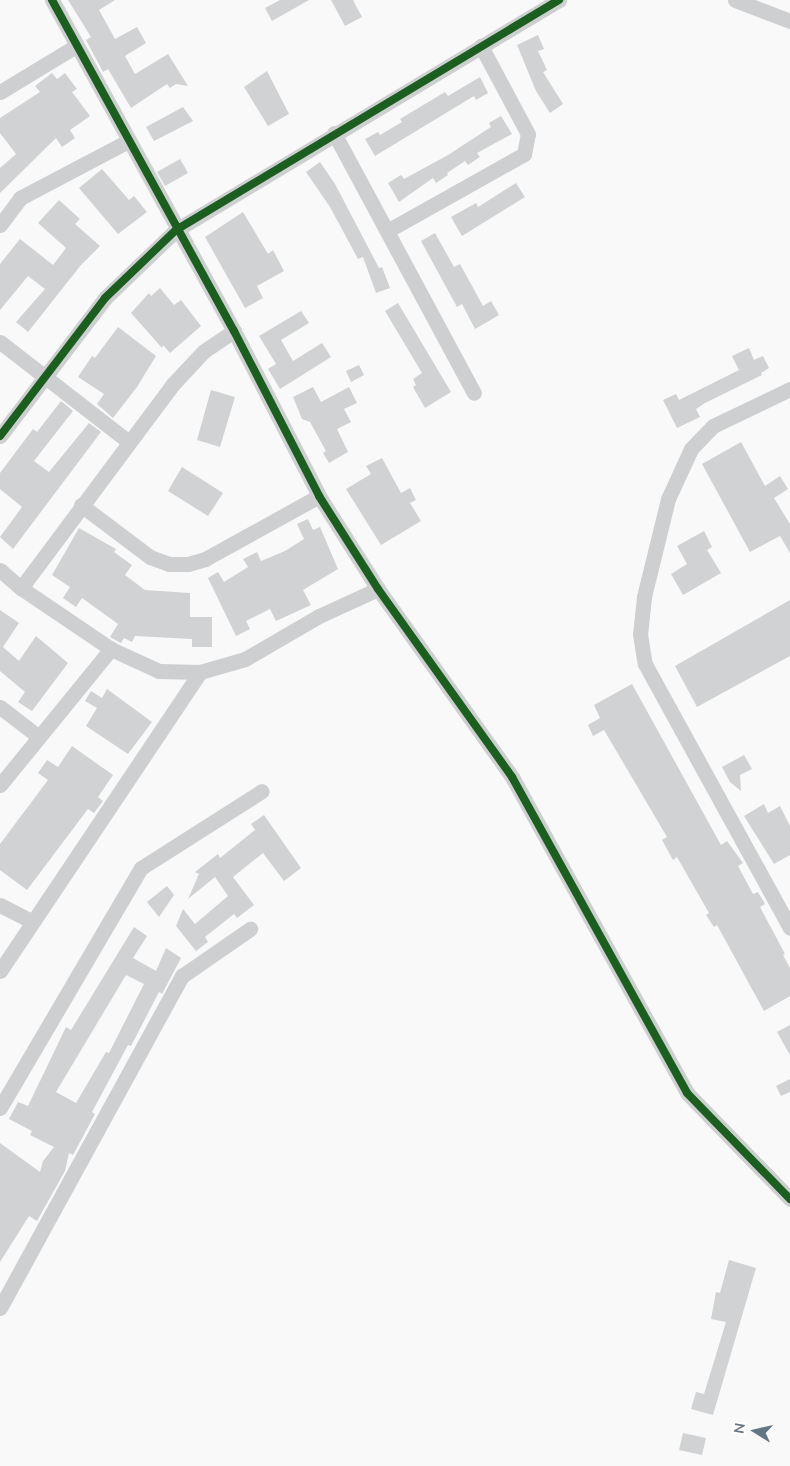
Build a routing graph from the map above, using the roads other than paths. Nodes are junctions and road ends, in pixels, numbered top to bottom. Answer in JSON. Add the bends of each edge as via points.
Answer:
{"nodes":[{"id":1,"x":52,"y":0,"type":"edge"},
{"id":2,"x":559,"y":0,"type":"edge"},
{"id":3,"x":735,"y":0,"type":"edge"},
{"id":4,"x":790,"y":21,"type":"edge"},
{"id":5,"x":76,"y":46,"type":"junction"},
{"id":6,"x":482,"y":46,"type":"junction"},
{"id":7,"x":0,"y":92,"type":"edge"},
{"id":8,"x":334,"y":134,"type":"junction"},
{"id":9,"x":128,"y":141,"type":"junction"},
{"id":10,"x":0,"y":225,"type":"edge"},
{"id":11,"x":176,"y":230,"type":"junction"},
{"id":12,"x":387,"y":232,"type":"junction"},
{"id":13,"x":234,"y":331,"type":"junction"},
{"id":14,"x":0,"y":342,"type":"edge"},
{"id":15,"x":46,"y":376,"type":"junction"},
{"id":16,"x":790,"y":389,"type":"edge"},
{"id":17,"x":474,"y":393,"type":"dead end"},
{"id":18,"x":0,"y":436,"type":"edge"},
{"id":19,"x":129,"y":442,"type":"junction"},
{"id":20,"x":319,"y":496,"type":"junction"},
{"id":21,"x":81,"y":505,"type":"junction"},
{"id":22,"x":0,"y":570,"type":"edge"},
{"id":23,"x":21,"y":588,"type":"junction"},
{"id":24,"x":378,"y":589,"type":"junction"},
{"id":25,"x":111,"y":649,"type":"junction"},
{"id":26,"x":200,"y":672,"type":"junction"},
{"id":27,"x":0,"y":708,"type":"edge"},
{"id":28,"x":40,"y":737,"type":"junction"},
{"id":29,"x":0,"y":785,"type":"edge"},
{"id":30,"x":262,"y":791,"type":"dead end"},
{"id":31,"x":0,"y":905,"type":"edge"},
{"id":32,"x":32,"y":921,"type":"junction"},
{"id":33,"x":790,"y":928,"type":"edge"},
{"id":34,"x":250,"y":929,"type":"dead end"},
{"id":35,"x":0,"y":971,"type":"edge"},
{"id":36,"x":0,"y":1108,"type":"edge"},
{"id":37,"x":790,"y":1199,"type":"edge"},
{"id":38,"x":0,"y":1308,"type":"edge"}],
"edges":[{"from":1,"to":5,"type":"street"},
{"from":2,"to":6,"type":"street"},
{"from":3,"to":4,"type":"street"},
{"from":5,"to":7,"type":"street"},
{"from":5,"to":9,"type":"street"},
{"from":6,"to":8,"type":"street"},
{"from":6,"to":12,"type":"street","via":[[528,134],[524,154]]},
{"from":8,"to":11,"type":"street"},
{"from":8,"to":12,"type":"street"},
{"from":9,"to":10,"type":"street","via":[[20,198]]},
{"from":9,"to":11,"type":"street"},
{"from":11,"to":13,"type":"street"},
{"from":11,"to":15,"type":"street","via":[[105,298]]},
{"from":12,"to":17,"type":"street"},
{"from":13,"to":19,"type":"street","via":[[204,351],[172,384]]},
{"from":13,"to":20,"type":"street"},
{"from":14,"to":15,"type":"street"},
{"from":15,"to":18,"type":"street"},
{"from":15,"to":19,"type":"street"},
{"from":16,"to":33,"type":"street","via":[[713,426],[691,449],[668,499],[644,597],[640,634],[645,664]]},
{"from":19,"to":21,"type":"street"},
{"from":20,"to":21,"type":"street","via":[[205,559],[178,564],[150,556]]},
{"from":20,"to":24,"type":"street"},
{"from":21,"to":23,"type":"street"},
{"from":22,"to":23,"type":"street"},
{"from":23,"to":25,"type":"street"},
{"from":24,"to":26,"type":"street","via":[[319,616],[245,659]]},
{"from":24,"to":37,"type":"street","via":[[512,777],[688,1093]]},
{"from":25,"to":26,"type":"street","via":[[159,671]]},
{"from":25,"to":28,"type":"street"},
{"from":26,"to":32,"type":"street"},
{"from":27,"to":28,"type":"street"},
{"from":28,"to":29,"type":"street"},
{"from":30,"to":36,"type":"street","via":[[140,868]]},
{"from":31,"to":32,"type":"street"},
{"from":32,"to":35,"type":"street"},
{"from":34,"to":38,"type":"street","via":[[182,976]]}]}
